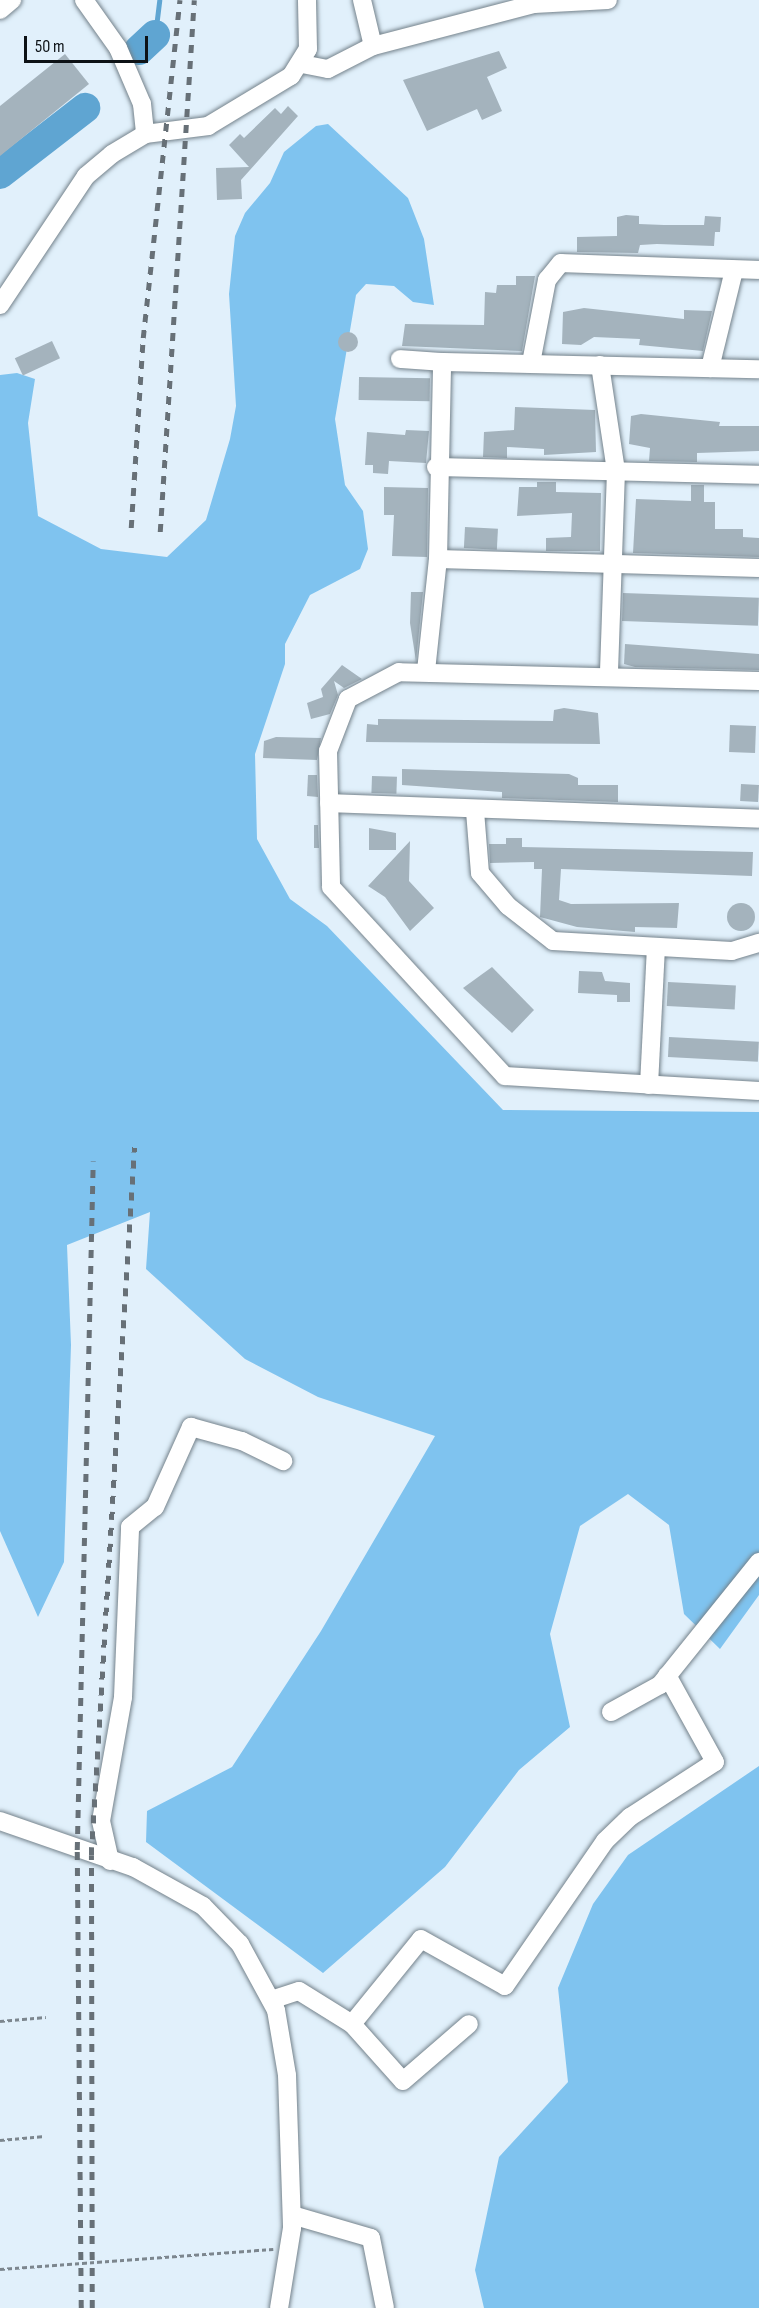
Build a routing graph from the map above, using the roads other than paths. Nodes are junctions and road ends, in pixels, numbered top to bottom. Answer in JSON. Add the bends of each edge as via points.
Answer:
{"nodes":[{"id":1,"x":12,"y":0,"type":"edge"},
{"id":2,"x":84,"y":0,"type":"edge"},
{"id":3,"x":307,"y":0,"type":"edge"},
{"id":4,"x":362,"y":0,"type":"edge"},
{"id":5,"x":608,"y":0,"type":"edge"},
{"id":6,"x":0,"y":10,"type":"edge"},
{"id":7,"x":373,"y":45,"type":"junction"},
{"id":8,"x":302,"y":64,"type":"junction"},
{"id":9,"x":145,"y":135,"type":"junction"},
{"id":10,"x":734,"y":270,"type":"junction"},
{"id":11,"x":759,"y":270,"type":"edge"},
{"id":12,"x":0,"y":305,"type":"edge"},
{"id":13,"x":400,"y":359,"type":"dead end"},
{"id":14,"x":442,"y":362,"type":"junction"},
{"id":15,"x":531,"y":363,"type":"junction"},
{"id":16,"x":600,"y":365,"type":"junction"},
{"id":17,"x":710,"y":368,"type":"junction"},
{"id":18,"x":759,"y":369,"type":"edge"},
{"id":19,"x":436,"y":467,"type":"junction"},
{"id":20,"x":616,"y":471,"type":"junction"},
{"id":21,"x":759,"y":475,"type":"edge"},
{"id":22,"x":438,"y":559,"type":"junction"},
{"id":23,"x":613,"y":563,"type":"junction"},
{"id":24,"x":759,"y":567,"type":"edge"},
{"id":25,"x":426,"y":671,"type":"junction"},
{"id":26,"x":609,"y":676,"type":"junction"},
{"id":27,"x":759,"y":681,"type":"edge"},
{"id":28,"x":329,"y":803,"type":"junction"},
{"id":29,"x":475,"y":811,"type":"junction"},
{"id":30,"x":759,"y":819,"type":"edge"},
{"id":31,"x":759,"y":943,"type":"edge"},
{"id":32,"x":656,"y":947,"type":"junction"},
{"id":33,"x":649,"y":1085,"type":"junction"},
{"id":34,"x":759,"y":1091,"type":"edge"},
{"id":35,"x":283,"y":1461,"type":"dead end"},
{"id":36,"x":759,"y":1562,"type":"edge"},
{"id":37,"x":667,"y":1675,"type":"junction"},
{"id":38,"x":611,"y":1712,"type":"dead end"},
{"id":39,"x":0,"y":1821,"type":"edge"},
{"id":40,"x":110,"y":1861,"type":"junction"},
{"id":41,"x":271,"y":2000,"type":"junction"},
{"id":42,"x":351,"y":2024,"type":"junction"},
{"id":43,"x":469,"y":2024,"type":"dead end"},
{"id":44,"x":292,"y":2215,"type":"junction"},
{"id":45,"x":279,"y":2308,"type":"edge"},
{"id":46,"x":385,"y":2308,"type":"edge"}],
"edges":[{"from":1,"to":6,"type":"street"},
{"from":2,"to":9,"type":"street","via":[[118,48],[142,104]]},
{"from":3,"to":8,"type":"street","via":[[308,49]]},
{"from":4,"to":7,"type":"street"},
{"from":5,"to":7,"type":"street","via":[[534,4]]},
{"from":7,"to":8,"type":"street","via":[[328,69]]},
{"from":8,"to":9,"type":"street","via":[[208,126]]},
{"from":9,"to":12,"type":"street","via":[[86,176]]},
{"from":10,"to":11,"type":"street"},
{"from":10,"to":15,"type":"street","via":[[561,263],[547,280]]},
{"from":10,"to":17,"type":"street"},
{"from":13,"to":14,"type":"street"},
{"from":14,"to":15,"type":"street"},
{"from":14,"to":19,"type":"street"},
{"from":15,"to":16,"type":"street"},
{"from":16,"to":17,"type":"street"},
{"from":16,"to":20,"type":"street"},
{"from":17,"to":18,"type":"street"},
{"from":19,"to":20,"type":"street"},
{"from":19,"to":22,"type":"street"},
{"from":20,"to":21,"type":"street"},
{"from":20,"to":23,"type":"street"},
{"from":22,"to":23,"type":"street"},
{"from":22,"to":25,"type":"street"},
{"from":23,"to":24,"type":"street"},
{"from":23,"to":26,"type":"street"},
{"from":25,"to":26,"type":"street"},
{"from":25,"to":28,"type":"street","via":[[399,672],[348,699],[328,751]]},
{"from":26,"to":27,"type":"street"},
{"from":28,"to":29,"type":"street"},
{"from":28,"to":33,"type":"street","via":[[331,886],[505,1076]]},
{"from":29,"to":30,"type":"street"},
{"from":29,"to":32,"type":"street","via":[[480,873],[537,931],[569,945]]},
{"from":31,"to":32,"type":"street","via":[[740,951]]},
{"from":32,"to":33,"type":"street"},
{"from":33,"to":34,"type":"street"},
{"from":35,"to":40,"type":"street","via":[[242,1441],[191,1427],[155,1507],[130,1527],[123,1696],[101,1821]]},
{"from":36,"to":37,"type":"street"},
{"from":37,"to":38,"type":"street"},
{"from":37,"to":42,"type":"street","via":[[715,1762],[630,1817],[605,1841],[505,1986],[421,1939]]},
{"from":39,"to":40,"type":"street"},
{"from":40,"to":41,"type":"street","via":[[203,1906],[240,1944]]},
{"from":41,"to":42,"type":"street","via":[[298,1991]]},
{"from":41,"to":44,"type":"street","via":[[287,2075]]},
{"from":42,"to":43,"type":"street","via":[[403,2081]]},
{"from":44,"to":45,"type":"street","via":[[291,2249]]},
{"from":44,"to":46,"type":"street","via":[[371,2238]]}]}
